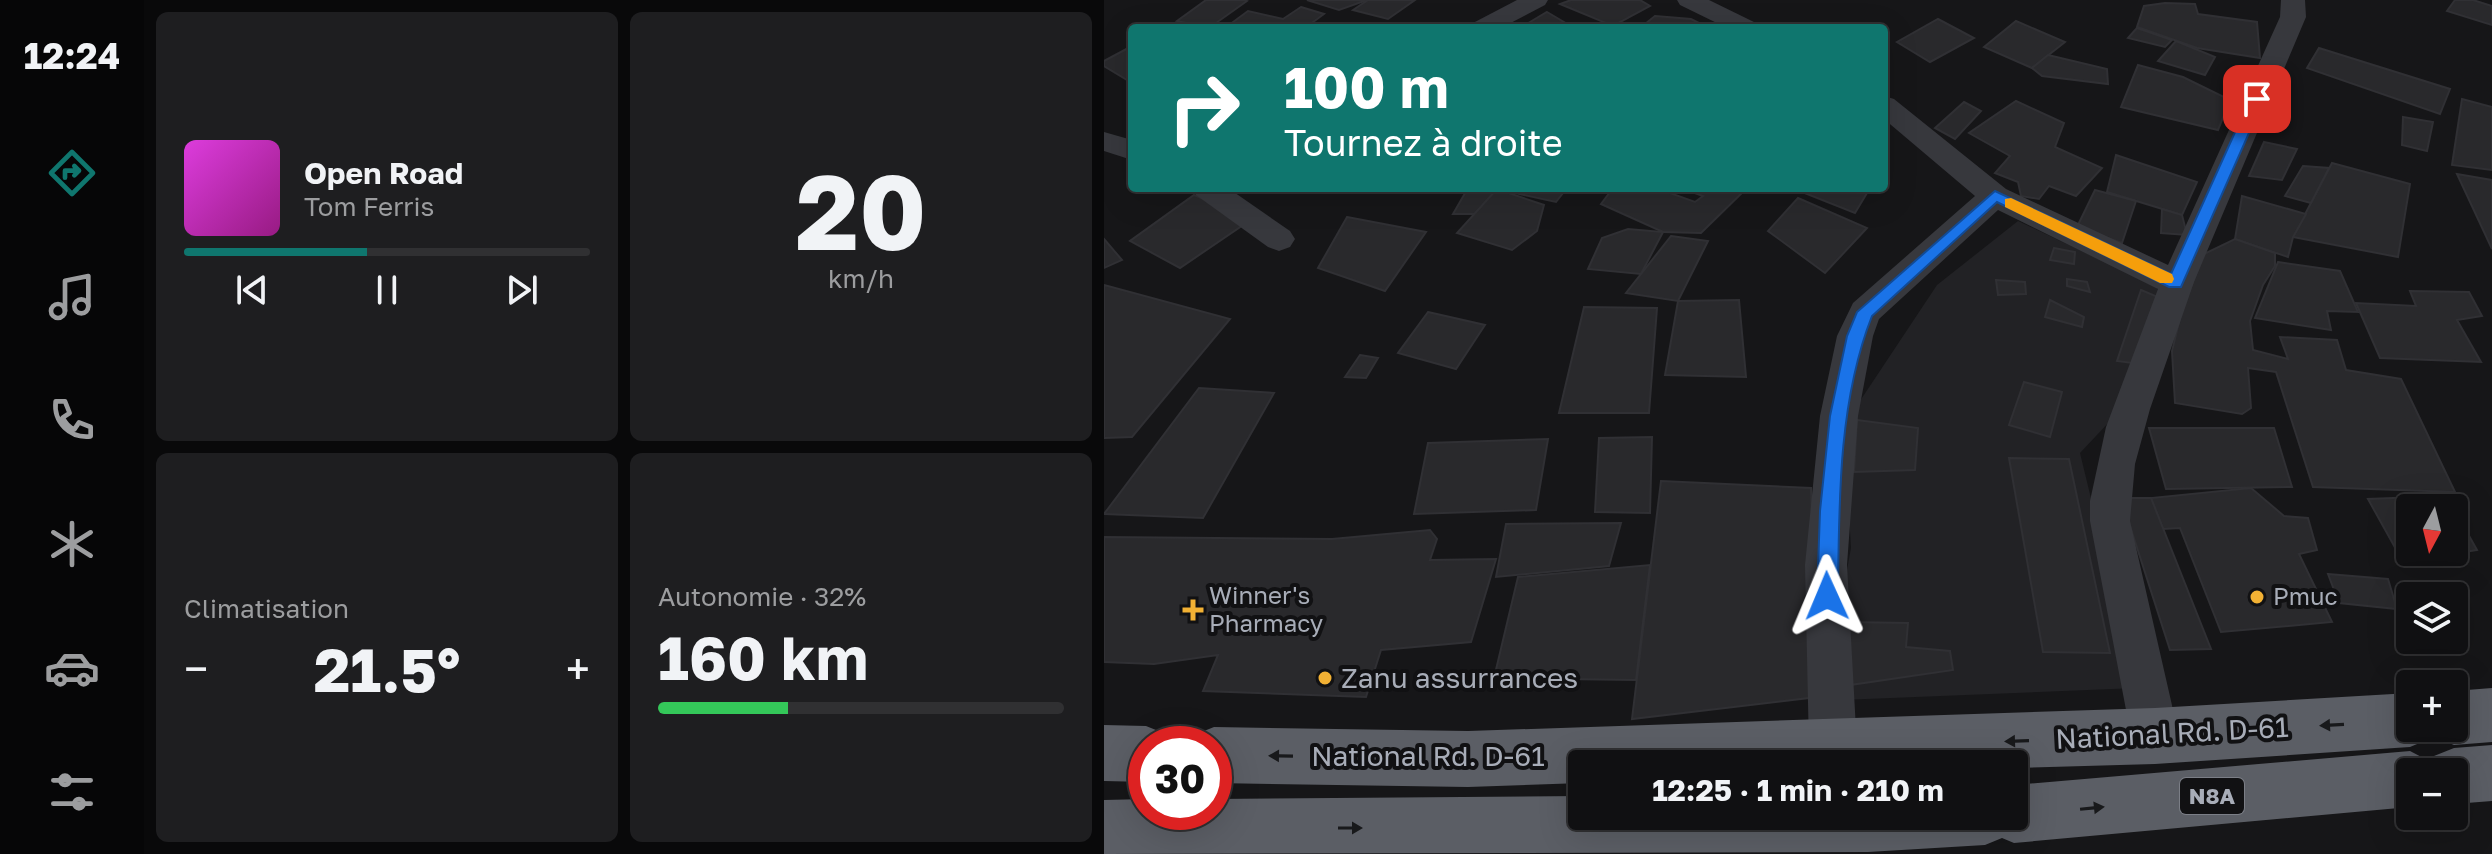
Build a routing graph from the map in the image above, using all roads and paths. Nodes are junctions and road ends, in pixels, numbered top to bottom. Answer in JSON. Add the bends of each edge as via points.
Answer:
{"nodes":[{"id":1,"x":1536,"y":0,"type":"edge"},
{"id":2,"x":1689,"y":0,"type":"edge"},
{"id":3,"x":2294,"y":4,"type":"edge"},
{"id":4,"x":1490,"y":24,"type":"edge"},
{"id":5,"x":1739,"y":24,"type":"edge"},
{"id":6,"x":1888,"y":108,"type":"edge"},
{"id":7,"x":1104,"y":141,"type":"edge"},
{"id":8,"x":1128,"y":149,"type":"edge"},
{"id":9,"x":1213,"y":192,"type":"edge"},
{"id":10,"x":1995,"y":196,"type":"junction"},
{"id":11,"x":1279,"y":239,"type":"dead end"},
{"id":12,"x":2175,"y":283,"type":"junction"},
{"id":13,"x":2492,"y":715,"type":"edge"},
{"id":14,"x":2468,"y":717,"type":"edge"},
{"id":15,"x":2396,"y":721,"type":"edge"},
{"id":16,"x":2155,"y":736,"type":"junction"},
{"id":17,"x":1833,"y":748,"type":"junction"},
{"id":18,"x":1104,"y":753,"type":"edge"},
{"id":19,"x":1128,"y":754,"type":"edge"},
{"id":20,"x":1232,"y":755,"type":"edge"},
{"id":21,"x":2492,"y":773,"type":"edge"},
{"id":22,"x":2468,"y":775,"type":"edge"},
{"id":23,"x":2396,"y":780,"type":"edge"},
{"id":24,"x":2028,"y":813,"type":"edge"},
{"id":25,"x":1104,"y":829,"type":"edge"},
{"id":26,"x":1780,"y":830,"type":"edge"},
{"id":27,"x":1654,"y":840,"type":"edge"}],
"edges":[{"from":1,"to":4,"type":"street"},
{"from":2,"to":5,"type":"street"},
{"from":3,"to":12,"type":"street"},
{"from":6,"to":10,"type":"street"},
{"from":7,"to":8,"type":"street"},
{"from":9,"to":11,"type":"street"},
{"from":10,"to":12,"type":"street"},
{"from":10,"to":17,"type":"street","via":[[1865,312],[1855,336],[1839,416],[1826,565]]},
{"from":12,"to":16,"type":"street","via":[[2116,454],[2109,493],[2110,521]]},
{"from":13,"to":14,"type":"highway"},
{"from":15,"to":16,"type":"highway","name":"National Rd. D-61","one_way":true},
{"from":16,"to":17,"type":"highway","name":"National Rd. D-61","one_way":true},
{"from":17,"to":20,"type":"highway","name":"National Rd. D-61","one_way":true,"via":[[1468,759]]},
{"from":18,"to":19,"type":"highway"},
{"from":21,"to":22,"type":"highway"},
{"from":24,"to":23,"type":"highway","number":"N8A","one_way":true},
{"from":25,"to":27,"type":"highway","one_way":true},
{"from":26,"to":27,"type":"highway"}]}
